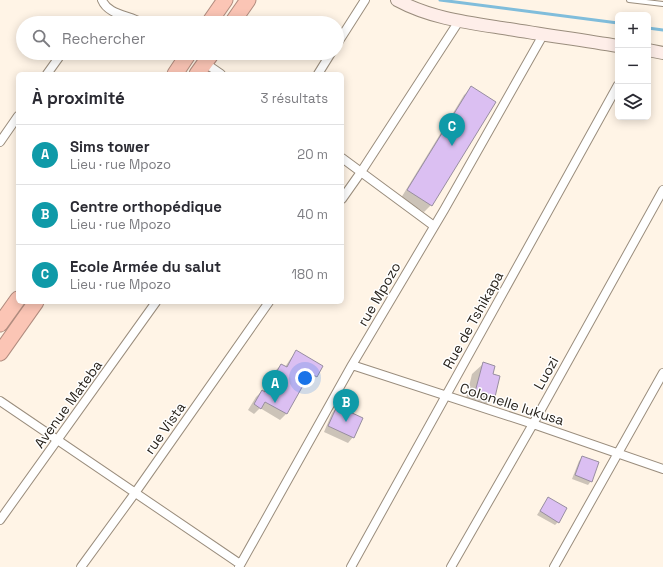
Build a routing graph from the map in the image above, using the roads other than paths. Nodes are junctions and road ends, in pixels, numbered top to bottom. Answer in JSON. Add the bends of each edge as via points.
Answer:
{"nodes":[{"id":1,"x":102,"y":0,"type":"edge"},
{"id":2,"x":225,"y":0,"type":"edge"},
{"id":3,"x":248,"y":0,"type":"edge"},
{"id":4,"x":365,"y":0,"type":"edge"},
{"id":5,"x":397,"y":0,"type":"edge"},
{"id":6,"x":629,"y":0,"type":"edge"},
{"id":7,"x":663,"y":4,"type":"edge"},
{"id":8,"x":121,"y":16,"type":"edge"},
{"id":9,"x":214,"y":16,"type":"edge"},
{"id":10,"x":237,"y":16,"type":"edge"},
{"id":11,"x":459,"y":22,"type":"junction"},
{"id":12,"x":344,"y":33,"type":"edge"},
{"id":13,"x":543,"y":35,"type":"junction"},
{"id":14,"x":615,"y":46,"type":"edge"},
{"id":15,"x":651,"y":51,"type":"edge"},
{"id":16,"x":663,"y":53,"type":"edge"},
{"id":17,"x":57,"y":60,"type":"edge"},
{"id":18,"x":184,"y":60,"type":"edge"},
{"id":19,"x":327,"y":60,"type":"edge"},
{"id":20,"x":204,"y":63,"type":"edge"},
{"id":21,"x":48,"y":72,"type":"edge"},
{"id":22,"x":176,"y":72,"type":"edge"},
{"id":23,"x":218,"y":72,"type":"edge"},
{"id":24,"x":319,"y":72,"type":"edge"},
{"id":25,"x":615,"y":90,"type":"edge"},
{"id":26,"x":16,"y":119,"type":"edge"},
{"id":27,"x":0,"y":142,"type":"edge"},
{"id":28,"x":344,"y":159,"type":"edge"},
{"id":29,"x":361,"y":172,"type":"junction"},
{"id":30,"x":663,"y":190,"type":"edge"},
{"id":31,"x":344,"y":196,"type":"edge"},
{"id":32,"x":434,"y":226,"type":"junction"},
{"id":33,"x":16,"y":302,"type":"edge"},
{"id":34,"x":35,"y":304,"type":"edge"},
{"id":35,"x":155,"y":304,"type":"edge"},
{"id":36,"x":269,"y":304,"type":"edge"},
{"id":37,"x":0,"y":324,"type":"edge"},
{"id":38,"x":0,"y":353,"type":"edge"},
{"id":39,"x":352,"y":366,"type":"junction"},
{"id":40,"x":663,"y":374,"type":"edge"},
{"id":41,"x":445,"y":396,"type":"junction"},
{"id":42,"x":0,"y":401,"type":"edge"},
{"id":43,"x":533,"y":424,"type":"junction"},
{"id":44,"x":58,"y":439,"type":"junction"},
{"id":45,"x":619,"y":454,"type":"junction"},
{"id":46,"x":663,"y":469,"type":"edge"},
{"id":47,"x":135,"y":493,"type":"junction"},
{"id":48,"x":0,"y":520,"type":"edge"},
{"id":49,"x":240,"y":566,"type":"edge"},
{"id":50,"x":81,"y":567,"type":"edge"},
{"id":51,"x":351,"y":567,"type":"edge"},
{"id":52,"x":451,"y":567,"type":"edge"},
{"id":53,"x":554,"y":567,"type":"edge"}],
"edges":[{"from":1,"to":8,"type":"street","via":[[110,11]]},
{"from":2,"to":9,"type":"highway"},
{"from":3,"to":10,"type":"highway"},
{"from":4,"to":12,"type":"street"},
{"from":5,"to":11,"type":"street","via":[[432,15]]},
{"from":6,"to":7,"type":"lane"},
{"from":11,"to":13,"type":"street"},
{"from":11,"to":29,"type":"street"},
{"from":13,"to":14,"type":"street"},
{"from":13,"to":32,"type":"street","name":"rue Mpozo"},
{"from":15,"to":16,"type":"street"},
{"from":17,"to":21,"type":"street"},
{"from":18,"to":22,"type":"highway"},
{"from":19,"to":24,"type":"street"},
{"from":20,"to":23,"type":"street"},
{"from":25,"to":41,"type":"street","name":"Rue de Tshikapa"},
{"from":26,"to":27,"type":"street"},
{"from":28,"to":29,"type":"street"},
{"from":29,"to":31,"type":"street"},
{"from":29,"to":32,"type":"street"},
{"from":30,"to":43,"type":"street","name":"Luozi"},
{"from":32,"to":39,"type":"street","name":"rue Mpozo"},
{"from":33,"to":37,"type":"highway"},
{"from":34,"to":38,"type":"highway"},
{"from":35,"to":44,"type":"street","name":"Avenue Mateba"},
{"from":36,"to":47,"type":"street","name":"rue Vista"},
{"from":39,"to":41,"type":"street","name":"Colonelle lukusa"},
{"from":39,"to":49,"type":"street","name":"rue Mpozo"},
{"from":40,"to":45,"type":"street"},
{"from":41,"to":43,"type":"street","name":"Colonelle lukusa"},
{"from":41,"to":51,"type":"street","name":"Rue de Tshikapa"},
{"from":42,"to":44,"type":"street"},
{"from":43,"to":45,"type":"street","name":"Colonelle lukusa"},
{"from":43,"to":52,"type":"street","name":"Luozi"},
{"from":44,"to":47,"type":"street"},
{"from":44,"to":48,"type":"street","name":"Avenue Mateba"},
{"from":45,"to":46,"type":"street","name":"Colonelle lukusa"},
{"from":45,"to":53,"type":"street"},
{"from":47,"to":49,"type":"street"},
{"from":47,"to":50,"type":"street","name":"rue Vista"}]}
